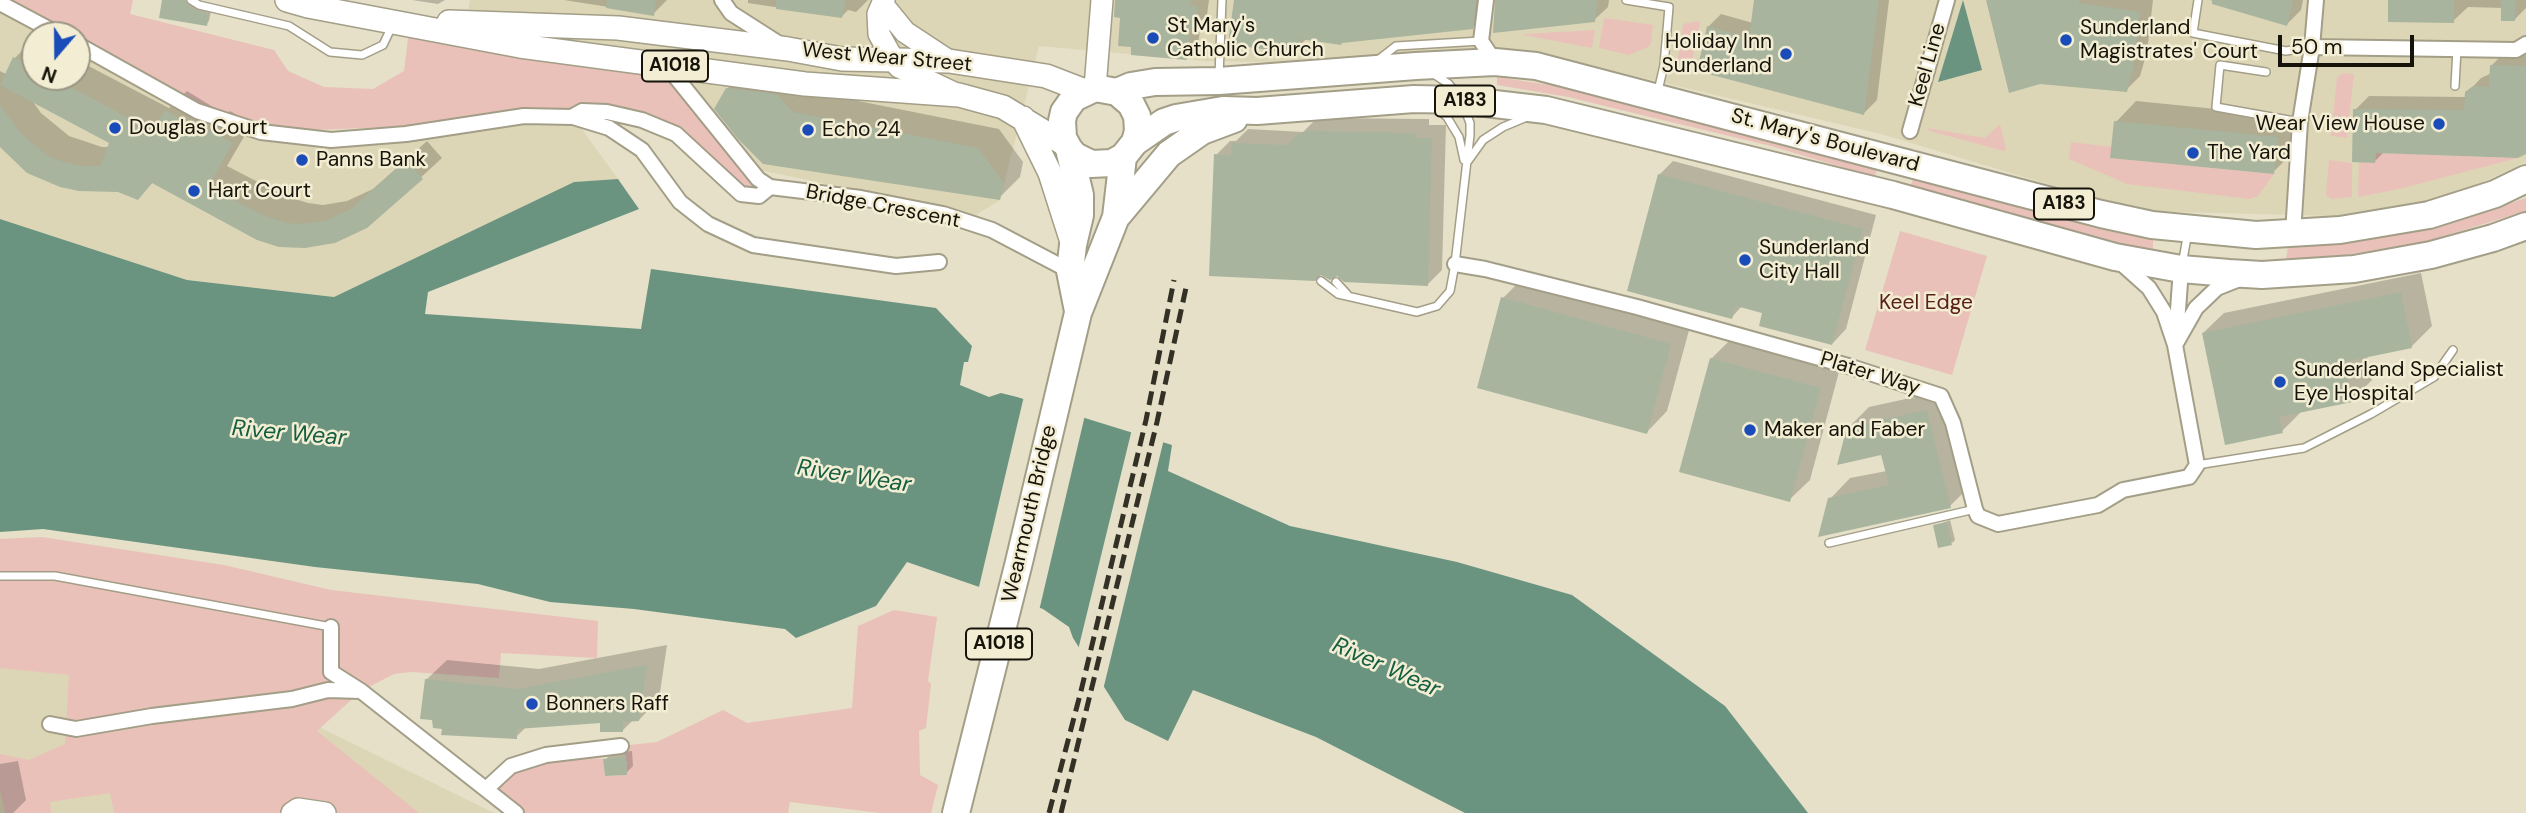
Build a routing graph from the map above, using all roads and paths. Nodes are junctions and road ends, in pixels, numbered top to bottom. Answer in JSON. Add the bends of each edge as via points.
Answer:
{"nodes":[{"id":1,"x":191,"y":0,"type":"edge"},
{"id":2,"x":287,"y":0,"type":"edge"},
{"id":3,"x":722,"y":0,"type":"edge"},
{"id":4,"x":1102,"y":0,"type":"edge"},
{"id":5,"x":1222,"y":0,"type":"edge"},
{"id":6,"x":1486,"y":0,"type":"edge"},
{"id":7,"x":1626,"y":0,"type":"edge"},
{"id":8,"x":1947,"y":0,"type":"edge"},
{"id":9,"x":2198,"y":0,"type":"edge"},
{"id":10,"x":2316,"y":0,"type":"edge"},
{"id":11,"x":884,"y":2,"type":"edge"},
{"id":12,"x":0,"y":3,"type":"edge"},
{"id":13,"x":34,"y":21,"type":"edge"},
{"id":14,"x":393,"y":22,"type":"junction"},
{"id":15,"x":2526,"y":44,"type":"edge"},
{"id":16,"x":2312,"y":47,"type":"junction"},
{"id":17,"x":788,"y":49,"type":"junction"},
{"id":18,"x":2457,"y":49,"type":"junction"},
{"id":19,"x":1488,"y":51,"type":"junction"},
{"id":20,"x":91,"y":52,"type":"edge"},
{"id":21,"x":894,"y":61,"type":"junction"},
{"id":22,"x":949,"y":61,"type":"junction"},
{"id":23,"x":666,"y":65,"type":"junction"},
{"id":24,"x":1416,"y":66,"type":"junction"},
{"id":25,"x":1367,"y":69,"type":"junction"},
{"id":26,"x":2266,"y":72,"type":"dead end"},
{"id":27,"x":1219,"y":80,"type":"junction"},
{"id":28,"x":2455,"y":86,"type":"dead end"},
{"id":29,"x":1099,"y":91,"type":"junction"},
{"id":30,"x":959,"y":95,"type":"junction"},
{"id":31,"x":1657,"y":96,"type":"junction"},
{"id":32,"x":1419,"y":99,"type":"junction"},
{"id":33,"x":1460,"y":100,"type":"junction"},
{"id":34,"x":1546,"y":110,"type":"junction"},
{"id":35,"x":1257,"y":111,"type":"junction"},
{"id":36,"x":573,"y":117,"type":"junction"},
{"id":37,"x":1023,"y":117,"type":"junction"},
{"id":38,"x":2300,"y":122,"type":"junction"},
{"id":39,"x":1910,"y":131,"type":"dead end"},
{"id":40,"x":1067,"y":147,"type":"junction"},
{"id":41,"x":1129,"y":150,"type":"junction"},
{"id":42,"x":1465,"y":164,"type":"junction"},
{"id":43,"x":2526,"y":179,"type":"edge"},
{"id":44,"x":770,"y":187,"type":"junction"},
{"id":45,"x":1116,"y":217,"type":"junction"},
{"id":46,"x":2526,"y":226,"type":"edge"},
{"id":47,"x":2188,"y":229,"type":"junction"},
{"id":48,"x":2293,"y":234,"type":"junction"},
{"id":49,"x":2115,"y":257,"type":"junction"},
{"id":50,"x":1072,"y":258,"type":"junction"},
{"id":51,"x":939,"y":262,"type":"dead end"},
{"id":52,"x":1455,"y":264,"type":"junction"},
{"id":53,"x":2181,"y":269,"type":"junction"},
{"id":54,"x":2262,"y":275,"type":"junction"},
{"id":55,"x":1321,"y":281,"type":"dead end"},
{"id":56,"x":1336,"y":282,"type":"dead end"},
{"id":57,"x":1364,"y":301,"type":"junction"},
{"id":58,"x":1075,"y":325,"type":"junction"},
{"id":59,"x":2175,"y":345,"type":"junction"},
{"id":60,"x":2454,"y":349,"type":"dead end"},
{"id":61,"x":2197,"y":465,"type":"junction"},
{"id":62,"x":1975,"y":509,"type":"junction"},
{"id":63,"x":1829,"y":543,"type":"dead end"},
{"id":64,"x":0,"y":576,"type":"edge"},
{"id":65,"x":331,"y":627,"type":"joint"},
{"id":66,"x":361,"y":691,"type":"junction"},
{"id":67,"x":50,"y":724,"type":"dead end"},
{"id":68,"x":621,"y":746,"type":"dead end"},
{"id":69,"x":486,"y":789,"type":"junction"},
{"id":70,"x":292,"y":813,"type":"edge"},
{"id":71,"x":325,"y":813,"type":"edge"},
{"id":72,"x":516,"y":813,"type":"edge"},
{"id":73,"x":956,"y":813,"type":"edge"}],
"edges":[{"from":1,"to":14,"type":"lane","via":[[289,26],[330,52],[362,55],[383,45]]},
{"from":2,"to":14,"type":"main road","name":"West Wear Street","number":"A1018"},
{"from":3,"to":17,"type":"street","via":[[731,13]]},
{"from":4,"to":29,"type":"street"},
{"from":5,"to":27,"type":"lane"},
{"from":6,"to":19,"type":"street"},
{"from":7,"to":31,"type":"lane","via":[[1669,7]]},
{"from":8,"to":39,"type":"street","name":"Keel Line"},
{"from":9,"to":16,"type":"lane","via":[[2193,33],[2286,51]]},
{"from":10,"to":16,"type":"street"},
{"from":11,"to":21,"type":"street","via":[[878,14],[879,34]]},
{"from":11,"to":22,"type":"street","via":[[905,32]]},
{"from":12,"to":13,"type":"street"},
{"from":14,"to":17,"type":"main road","name":"West Wear Street","number":"A1018","via":[[618,28]]},
{"from":14,"to":23,"type":"main road","name":"West Wear Street","number":"A1018","via":[[520,46]]},
{"from":15,"to":18,"type":"street","via":[[2516,50]]},
{"from":16,"to":18,"type":"street"},
{"from":16,"to":38,"type":"street"},
{"from":17,"to":21,"type":"main road","name":"West Wear Street","number":"A1018","via":[[842,59]]},
{"from":18,"to":28,"type":"lane"},
{"from":19,"to":24,"type":"highway","name":"St. Mary's Boulevard","number":"A183"},
{"from":19,"to":25,"type":"lane","via":[[1396,46]]},
{"from":19,"to":31,"type":"highway","name":"St. Mary's Boulevard","number":"A183"},
{"from":20,"to":36,"type":"street","via":[[197,111],[261,132],[331,140],[524,116]]},
{"from":21,"to":22,"type":"main road","name":"West Wear Street","number":"A1018"},
{"from":21,"to":30,"type":"street"},
{"from":22,"to":29,"type":"main road","name":"West Wear Street","number":"A1018","via":[[1046,76]]},
{"from":23,"to":30,"type":"main road","name":"West Wear Street","number":"A1018","via":[[805,84]]},
{"from":23,"to":44,"type":"street","via":[[758,179]]},
{"from":24,"to":25,"type":"highway","name":"St. Mary's Boulevard","number":"A183"},
{"from":24,"to":33,"type":"lane","via":[[1449,84]]},
{"from":25,"to":27,"type":"highway","name":"St. Mary's Boulevard","number":"A183"},
{"from":26,"to":38,"type":"lane","via":[[2220,65],[2216,107]]},
{"from":27,"to":29,"type":"highway","name":"St. Mary's Boulevard","number":"A183","via":[[1156,82]]},
{"from":29,"to":40,"type":"highway","number":"A1018","via":[[1074,98],[1064,112],[1062,132]]},
{"from":29,"to":41,"type":"highway","number":"A1018","via":[[1124,97],[1135,111],[1138,131]]},
{"from":30,"to":37,"type":"main road","name":"West Wear Street","number":"A1018"},
{"from":31,"to":47,"type":"highway","name":"St. Mary's Boulevard","number":"A183","via":[[2101,214]]},
{"from":32,"to":33,"type":"highway","name":"St. Mary's Boulevard","number":"A183"},
{"from":32,"to":35,"type":"highway","name":"St. Mary's Boulevard","number":"A183"},
{"from":32,"to":42,"type":"lane","via":[[1447,117],[1459,137]]},
{"from":33,"to":34,"type":"highway","name":"St. Mary's Boulevard","number":"A183"},
{"from":33,"to":42,"type":"lane","via":[[1470,122]]},
{"from":34,"to":42,"type":"lane","via":[[1492,134]]},
{"from":34,"to":49,"type":"highway","name":"St. Mary's Boulevard","number":"A183","via":[[1893,195]]},
{"from":35,"to":41,"type":"highway","name":"St. Mary's Boulevard","number":"A183","via":[[1187,114],[1164,122]]},
{"from":35,"to":45,"type":"highway","number":"A1018","via":[[1202,131],[1178,147]]},
{"from":36,"to":44,"type":"street","name":"Bridge Crescent","via":[[582,111],[607,112],[642,120],[676,134],[741,194],[759,196]]},
{"from":36,"to":51,"type":"street","via":[[609,128],[642,150],[680,202],[708,223],[753,245],[896,266]]},
{"from":37,"to":40,"type":"main road","name":"West Wear Street","number":"A1018"},
{"from":37,"to":50,"type":"main road","via":[[1050,173]]},
{"from":38,"to":48,"type":"street"},
{"from":40,"to":41,"type":"highway","number":"A1018","via":[[1091,164],[1112,163]]},
{"from":40,"to":50,"type":"highway","number":"A1018","via":[[1080,195]]},
{"from":41,"to":45,"type":"highway","number":"A1018"},
{"from":42,"to":52,"type":"lane"},
{"from":43,"to":48,"type":"highway","name":"St. Mary's Boulevard","number":"A183","via":[[2429,215]]},
{"from":44,"to":50,"type":"street","name":"Bridge Crescent","via":[[943,214]]},
{"from":45,"to":58,"type":"highway","number":"A1018"},
{"from":46,"to":54,"type":"highway","name":"St. Mary's Boulevard","number":"A183","via":[[2384,264]]},
{"from":47,"to":48,"type":"highway","name":"St. Mary's Boulevard","number":"A183"},
{"from":47,"to":53,"type":"lane"},
{"from":49,"to":53,"type":"highway","name":"St. Mary's Boulevard","number":"A183"},
{"from":49,"to":59,"type":"street","via":[[2149,288],[2164,312]]},
{"from":50,"to":58,"type":"highway","number":"A1018"},
{"from":52,"to":57,"type":"lane","via":[[1450,291],[1437,306],[1417,312]]},
{"from":52,"to":62,"type":"street","name":"Plater Way","via":[[1637,307],[1941,396],[1953,423]]},
{"from":53,"to":54,"type":"highway","name":"St. Mary's Boulevard","number":"A183"},
{"from":53,"to":59,"type":"street"},
{"from":54,"to":59,"type":"street","via":[[2217,288],[2196,308]]},
{"from":55,"to":57,"type":"lane","via":[[1338,294]]},
{"from":56,"to":57,"type":"lane","via":[[1347,295]]},
{"from":58,"to":73,"type":"highway","name":"Wearmouth Bridge","number":"A1018"},
{"from":59,"to":61,"type":"street"},
{"from":60,"to":61,"type":"lane","via":[[2434,377],[2304,448]]},
{"from":61,"to":62,"type":"street","via":[[2189,477],[2123,490],[2098,505],[1998,524],[1978,516]]},
{"from":62,"to":63,"type":"lane"},
{"from":64,"to":65,"type":"lane","via":[[55,576]]},
{"from":65,"to":66,"type":"street","via":[[331,671]]},
{"from":66,"to":67,"type":"street","via":[[328,690],[76,729]]},
{"from":66,"to":69,"type":"street"},
{"from":68,"to":69,"type":"street","via":[[546,755],[511,765]]},
{"from":69,"to":72,"type":"street"},
{"from":70,"to":71,"type":"street","via":[[298,809]]}]}
